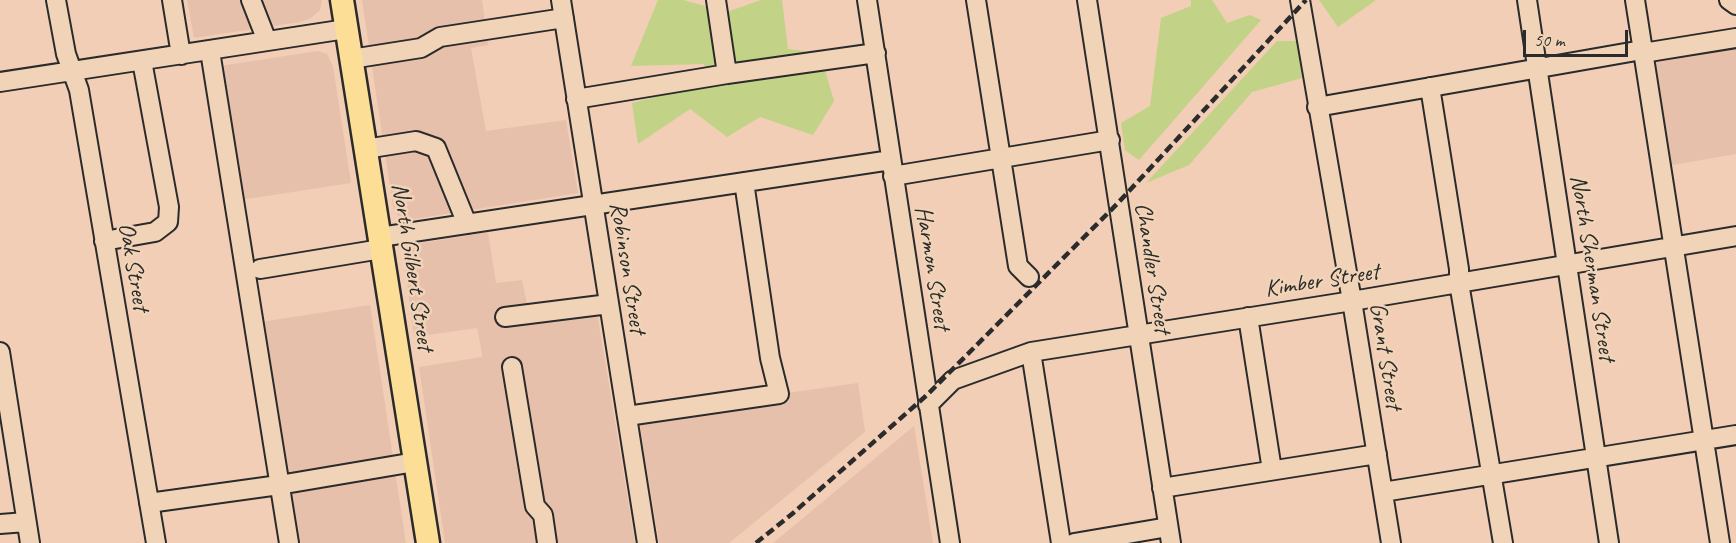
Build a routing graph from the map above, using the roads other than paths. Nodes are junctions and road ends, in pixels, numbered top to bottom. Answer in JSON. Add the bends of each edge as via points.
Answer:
{"nodes":[{"id":1,"x":56,"y":0,"type":"edge"},
{"id":2,"x":172,"y":0,"type":"edge"},
{"id":3,"x":251,"y":0,"type":"edge"},
{"id":4,"x":342,"y":0,"type":"edge"},
{"id":5,"x":561,"y":0,"type":"edge"},
{"id":6,"x":716,"y":0,"type":"edge"},
{"id":7,"x":867,"y":0,"type":"edge"},
{"id":8,"x":976,"y":0,"type":"edge"},
{"id":9,"x":1087,"y":0,"type":"edge"},
{"id":10,"x":1300,"y":0,"type":"edge"},
{"id":11,"x":1527,"y":0,"type":"edge"},
{"id":12,"x":1635,"y":0,"type":"edge"},
{"id":13,"x":1729,"y":0,"type":"edge"},
{"id":14,"x":1736,"y":5,"type":"edge"},
{"id":15,"x":564,"y":18,"type":"junction"},
{"id":16,"x":346,"y":28,"type":"junction"},
{"id":17,"x":1736,"y":38,"type":"edge"},
{"id":18,"x":267,"y":41,"type":"junction"},
{"id":19,"x":210,"y":51,"type":"junction"},
{"id":20,"x":1643,"y":52,"type":"junction"},
{"id":21,"x":876,"y":53,"type":"junction"},
{"id":22,"x":182,"y":55,"type":"junction"},
{"id":23,"x":351,"y":59,"type":"junction"},
{"id":24,"x":142,"y":61,"type":"junction"},
{"id":25,"x":1537,"y":68,"type":"junction"},
{"id":26,"x":72,"y":71,"type":"junction"},
{"id":27,"x":727,"y":74,"type":"junction"},
{"id":28,"x":0,"y":82,"type":"edge"},
{"id":29,"x":1430,"y":87,"type":"junction"},
{"id":30,"x":576,"y":99,"type":"junction"},
{"id":31,"x":1317,"y":107,"type":"junction"},
{"id":32,"x":1110,"y":140,"type":"junction"},
{"id":33,"x":365,"y":148,"type":"junction"},
{"id":34,"x":1000,"y":158,"type":"junction"},
{"id":35,"x":892,"y":168,"type":"junction"},
{"id":36,"x":744,"y":182,"type":"junction"},
{"id":37,"x":593,"y":205,"type":"junction"},
{"id":38,"x":467,"y":224,"type":"junction"},
{"id":39,"x":1736,"y":236,"type":"edge"},
{"id":40,"x":105,"y":241,"type":"junction"},
{"id":41,"x":380,"y":243,"type":"junction"},
{"id":42,"x":1673,"y":247,"type":"junction"},
{"id":43,"x":1567,"y":266,"type":"junction"},
{"id":44,"x":260,"y":269,"type":"dead end"},
{"id":45,"x":1029,"y":277,"type":"dead end"},
{"id":46,"x":1459,"y":283,"type":"junction"},
{"id":47,"x":1352,"y":301,"type":"junction"},
{"id":48,"x":609,"y":304,"type":"junction"},
{"id":49,"x":505,"y":317,"type":"dead end"},
{"id":50,"x":1248,"y":317,"type":"junction"},
{"id":51,"x":1139,"y":334,"type":"junction"},
{"id":52,"x":0,"y":352,"type":"edge"},
{"id":53,"x":1031,"y":352,"type":"junction"},
{"id":54,"x":512,"y":367,"type":"dead end"},
{"id":55,"x":928,"y":405,"type":"junction"},
{"id":56,"x":627,"y":416,"type":"junction"},
{"id":57,"x":1736,"y":435,"type":"edge"},
{"id":58,"x":1702,"y":440,"type":"junction"},
{"id":59,"x":1377,"y":454,"type":"junction"},
{"id":60,"x":1596,"y":457,"type":"junction"},
{"id":61,"x":415,"y":462,"type":"junction"},
{"id":62,"x":1272,"y":470,"type":"junction"},
{"id":63,"x":1492,"y":473,"type":"junction"},
{"id":64,"x":279,"y":485,"type":"junction"},
{"id":65,"x":1162,"y":488,"type":"junction"},
{"id":66,"x":1383,"y":492,"type":"junction"},
{"id":67,"x":148,"y":503,"type":"junction"},
{"id":68,"x":26,"y":522,"type":"junction"},
{"id":69,"x":0,"y":524,"type":"edge"},
{"id":70,"x":1170,"y":535,"type":"edge"},
{"id":71,"x":30,"y":543,"type":"edge"},
{"id":72,"x":156,"y":543,"type":"edge"},
{"id":73,"x":289,"y":543,"type":"edge"},
{"id":74,"x":428,"y":543,"type":"edge"},
{"id":75,"x":547,"y":543,"type":"edge"},
{"id":76,"x":648,"y":543,"type":"edge"},
{"id":77,"x":950,"y":543,"type":"edge"},
{"id":78,"x":1061,"y":543,"type":"edge"},
{"id":79,"x":1074,"y":543,"type":"edge"},
{"id":80,"x":1391,"y":543,"type":"edge"},
{"id":81,"x":1503,"y":543,"type":"edge"},
{"id":82,"x":1610,"y":543,"type":"edge"},
{"id":83,"x":1719,"y":543,"type":"edge"}],
"edges":[{"from":1,"to":26,"type":"street","name":"Oak Street"},
{"from":2,"to":22,"type":"street"},
{"from":3,"to":18,"type":"street"},
{"from":4,"to":16,"type":"main road","name":"North Gilbert Street"},
{"from":5,"to":15,"type":"street","name":"Robinson Street"},
{"from":6,"to":27,"type":"street"},
{"from":7,"to":21,"type":"street","name":"Harmon Street"},
{"from":8,"to":34,"type":"street"},
{"from":9,"to":32,"type":"street","name":"Chandler Street"},
{"from":10,"to":31,"type":"street","name":"Grant Street"},
{"from":11,"to":25,"type":"street","name":"North Sherman Street"},
{"from":12,"to":20,"type":"street"},
{"from":13,"to":14,"type":"street"},
{"from":15,"to":23,"type":"street","via":[[440,37],[421,48]]},
{"from":15,"to":30,"type":"street","name":"Robinson Street"},
{"from":16,"to":18,"type":"street"},
{"from":16,"to":23,"type":"main road","name":"North Gilbert Street"},
{"from":17,"to":20,"type":"street"},
{"from":18,"to":19,"type":"street"},
{"from":19,"to":22,"type":"street"},
{"from":19,"to":64,"type":"street"},
{"from":20,"to":25,"type":"street"},
{"from":20,"to":42,"type":"street"},
{"from":21,"to":27,"type":"street"},
{"from":21,"to":35,"type":"street","name":"Harmon Street"},
{"from":22,"to":24,"type":"street"},
{"from":23,"to":33,"type":"main road","name":"North Gilbert Street"},
{"from":24,"to":26,"type":"street"},
{"from":24,"to":40,"type":"street","via":[[169,207],[168,222],[155,232]]},
{"from":25,"to":29,"type":"street"},
{"from":25,"to":43,"type":"street","name":"North Sherman Street"},
{"from":26,"to":28,"type":"street"},
{"from":26,"to":40,"type":"street","name":"Oak Street","via":[[79,90]]},
{"from":27,"to":30,"type":"street"},
{"from":29,"to":31,"type":"street"},
{"from":29,"to":46,"type":"street"},
{"from":30,"to":37,"type":"street","name":"Robinson Street"},
{"from":31,"to":47,"type":"street","name":"Grant Street"},
{"from":32,"to":34,"type":"street"},
{"from":32,"to":51,"type":"street","name":"Chandler Street"},
{"from":33,"to":38,"type":"street","via":[[416,141],[436,148]]},
{"from":33,"to":41,"type":"main road","name":"North Gilbert Street"},
{"from":34,"to":35,"type":"street"},
{"from":34,"to":45,"type":"street","via":[[1018,266]]},
{"from":35,"to":36,"type":"street"},
{"from":35,"to":55,"type":"street","name":"Harmon Street"},
{"from":36,"to":37,"type":"street"},
{"from":36,"to":56,"type":"street","via":[[770,358],[779,394]]},
{"from":37,"to":38,"type":"street"},
{"from":37,"to":48,"type":"street","name":"Robinson Street"},
{"from":38,"to":41,"type":"street"},
{"from":39,"to":42,"type":"street","name":"Kimber Street"},
{"from":40,"to":67,"type":"street","name":"Oak Street"},
{"from":41,"to":44,"type":"street"},
{"from":41,"to":61,"type":"main road","name":"North Gilbert Street"},
{"from":42,"to":43,"type":"street","name":"Kimber Street"},
{"from":42,"to":58,"type":"street"},
{"from":43,"to":46,"type":"street","name":"Kimber Street"},
{"from":43,"to":60,"type":"street","name":"North Sherman Street"},
{"from":46,"to":47,"type":"street","name":"Kimber Street"},
{"from":46,"to":63,"type":"street"},
{"from":47,"to":50,"type":"street","name":"Kimber Street"},
{"from":47,"to":59,"type":"street","name":"Grant Street"},
{"from":48,"to":49,"type":"street"},
{"from":48,"to":56,"type":"street","name":"Robinson Street"},
{"from":50,"to":51,"type":"street","name":"Kimber Street"},
{"from":50,"to":62,"type":"street"},
{"from":51,"to":53,"type":"street","name":"Kimber Street"},
{"from":51,"to":65,"type":"street","name":"Chandler Street"},
{"from":52,"to":68,"type":"street"},
{"from":53,"to":55,"type":"street","name":"Kimber Street","via":[[953,380]]},
{"from":53,"to":78,"type":"street"},
{"from":54,"to":75,"type":"street","via":[[535,506],[543,515]]},
{"from":55,"to":77,"type":"street","name":"Harmon Street"},
{"from":56,"to":76,"type":"street","name":"Robinson Street"},
{"from":57,"to":58,"type":"street"},
{"from":58,"to":60,"type":"street"},
{"from":58,"to":83,"type":"street"},
{"from":59,"to":62,"type":"street"},
{"from":59,"to":66,"type":"street","name":"Grant Street"},
{"from":60,"to":63,"type":"street"},
{"from":60,"to":82,"type":"street","name":"North Sherman Street"},
{"from":61,"to":64,"type":"street"},
{"from":61,"to":74,"type":"main road","name":"North Gilbert Street"},
{"from":62,"to":65,"type":"street"},
{"from":63,"to":66,"type":"street"},
{"from":63,"to":81,"type":"street"},
{"from":64,"to":67,"type":"street"},
{"from":64,"to":73,"type":"street"},
{"from":65,"to":70,"type":"street","name":"Chandler Street"},
{"from":66,"to":80,"type":"street","name":"Grant Street"},
{"from":67,"to":72,"type":"street","name":"Oak Street"},
{"from":68,"to":69,"type":"street"},
{"from":68,"to":71,"type":"street"},
{"from":70,"to":79,"type":"street"}]}
